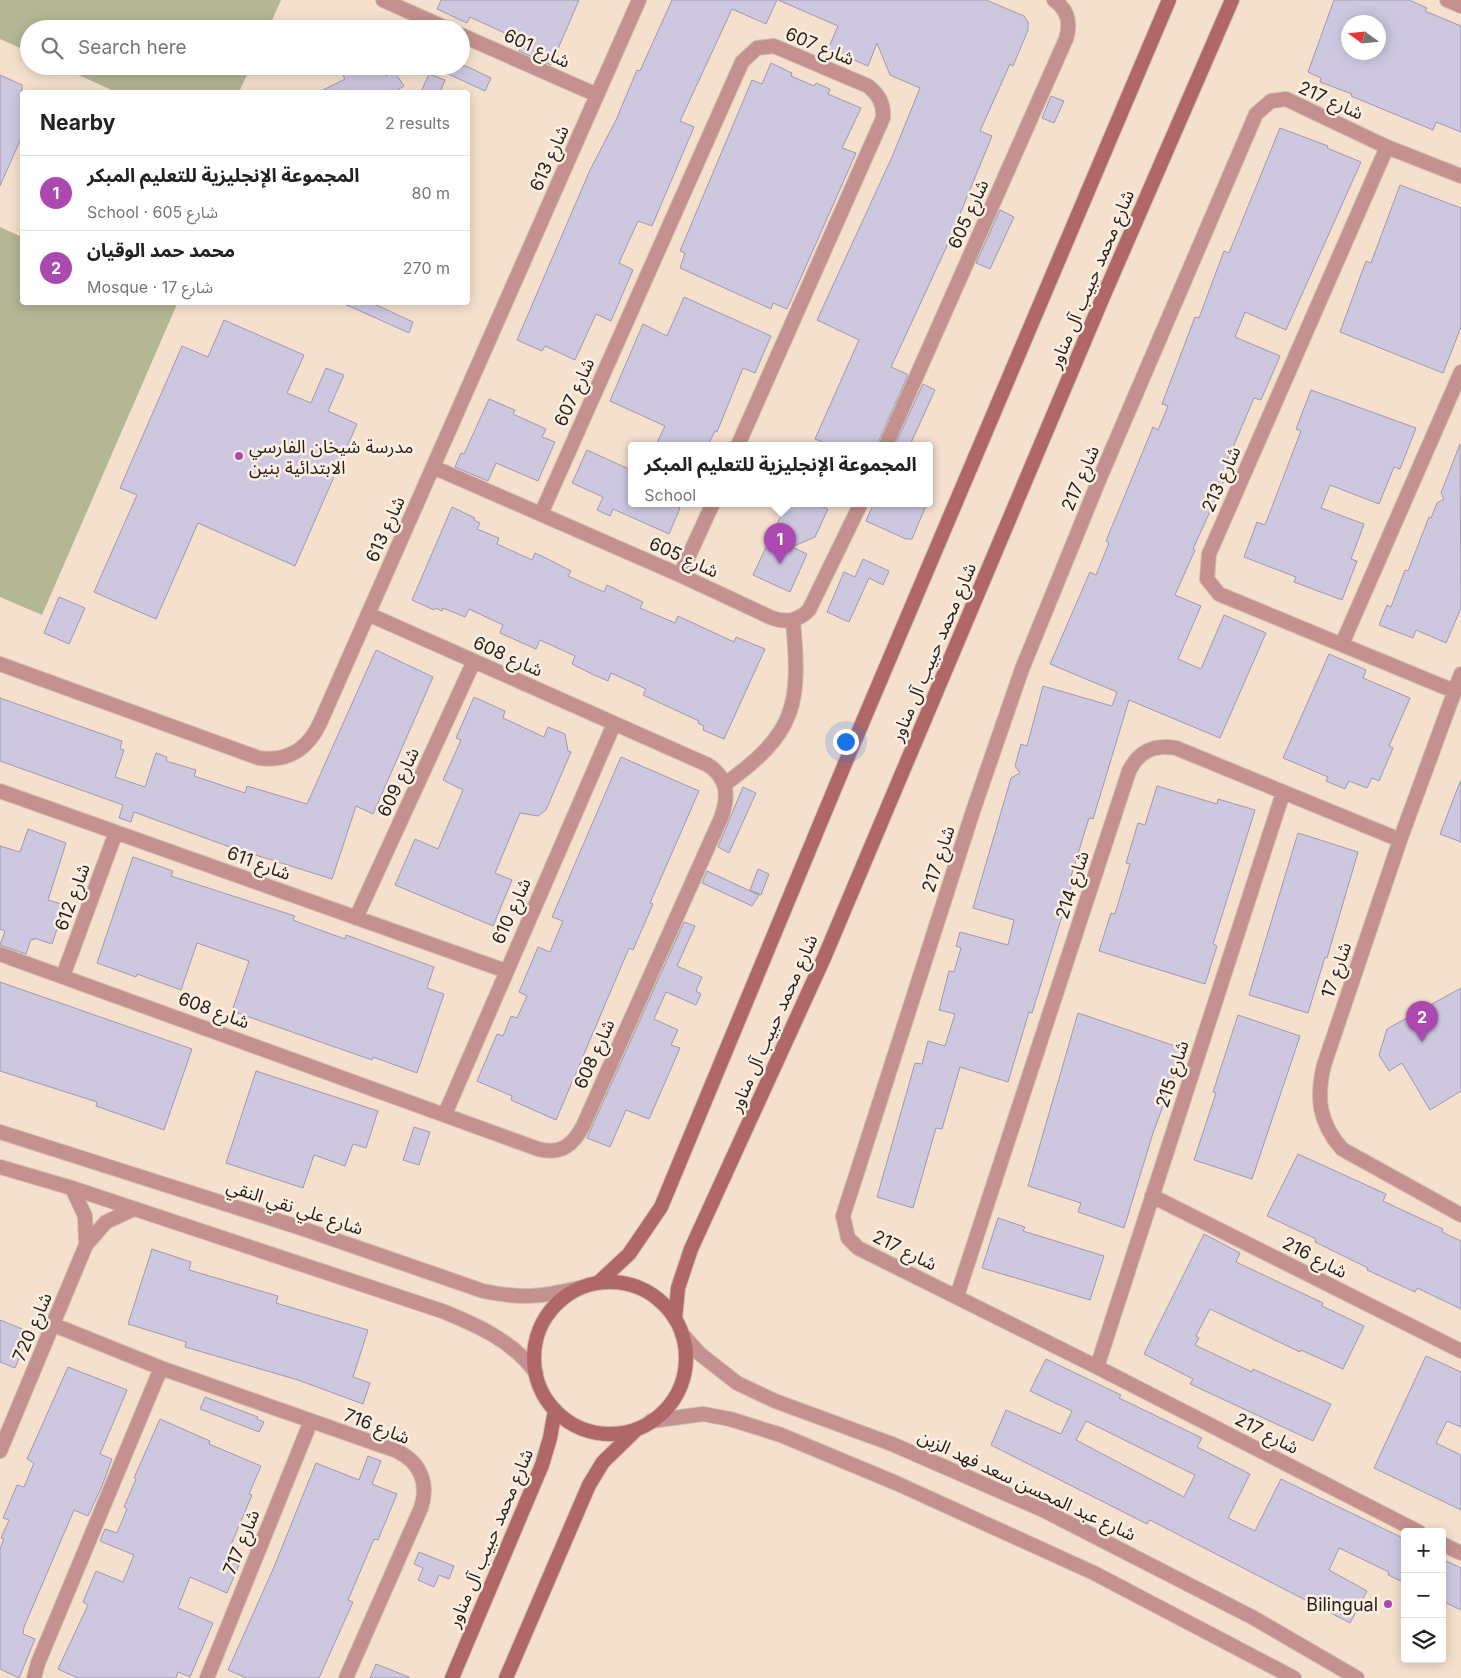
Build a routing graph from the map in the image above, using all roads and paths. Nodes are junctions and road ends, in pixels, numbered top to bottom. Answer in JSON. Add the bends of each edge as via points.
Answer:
{"nodes":[{"id":1,"x":383,"y":0,"type":"edge"},
{"id":2,"x":639,"y":0,"type":"edge"},
{"id":3,"x":1054,"y":0,"type":"edge"},
{"id":4,"x":1169,"y":0,"type":"edge"},
{"id":5,"x":1232,"y":0,"type":"edge"},
{"id":6,"x":428,"y":20,"type":"edge"},
{"id":7,"x":470,"y":39,"type":"edge"},
{"id":8,"x":597,"y":95,"type":"junction"},
{"id":9,"x":1387,"y":147,"type":"junction"},
{"id":10,"x":1461,"y":176,"type":"edge"},
{"id":11,"x":1461,"y":372,"type":"edge"},
{"id":12,"x":739,"y":442,"type":"edge"},
{"id":13,"x":887,"y":442,"type":"edge"},
{"id":14,"x":433,"y":467,"type":"junction"},
{"id":15,"x":711,"y":507,"type":"edge"},
{"id":16,"x":859,"y":507,"type":"edge"},
{"id":17,"x":540,"y":514,"type":"junction"},
{"id":18,"x":680,"y":575,"type":"junction"},
{"id":19,"x":368,"y":614,"type":"junction"},
{"id":20,"x":793,"y":621,"type":"junction"},
{"id":21,"x":1342,"y":644,"type":"junction"},
{"id":22,"x":474,"y":661,"type":"junction"},
{"id":23,"x":0,"y":664,"type":"edge"},
{"id":24,"x":1461,"y":674,"type":"edge"},
{"id":25,"x":1454,"y":691,"type":"junction"},
{"id":26,"x":614,"y":724,"type":"junction"},
{"id":27,"x":725,"y":784,"type":"junction"},
{"id":28,"x":0,"y":791,"type":"edge"},
{"id":29,"x":1283,"y":793,"type":"junction"},
{"id":30,"x":116,"y":832,"type":"junction"},
{"id":31,"x":1400,"y":840,"type":"junction"},
{"id":32,"x":356,"y":918,"type":"junction"},
{"id":33,"x":0,"y":954,"type":"edge"},
{"id":34,"x":506,"y":971,"type":"junction"},
{"id":35,"x":62,"y":976,"type":"junction"},
{"id":36,"x":445,"y":1114,"type":"junction"},
{"id":37,"x":0,"y":1132,"type":"edge"},
{"id":38,"x":0,"y":1167,"type":"edge"},
{"id":39,"x":72,"y":1188,"type":"junction"},
{"id":40,"x":1152,"y":1196,"type":"junction"},
{"id":41,"x":134,"y":1209,"type":"junction"},
{"id":42,"x":1461,"y":1215,"type":"edge"},
{"id":43,"x":86,"y":1245,"type":"junction"},
{"id":44,"x":598,"y":1283,"type":"junction"},
{"id":45,"x":579,"y":1288,"type":"junction"},
{"id":46,"x":957,"y":1296,"type":"junction"},
{"id":47,"x":675,"y":1319,"type":"junction"},
{"id":48,"x":54,"y":1325,"type":"junction"},
{"id":49,"x":682,"y":1334,"type":"junction"},
{"id":50,"x":1461,"y":1351,"type":"edge"},
{"id":51,"x":1097,"y":1367,"type":"junction"},
{"id":52,"x":161,"y":1368,"type":"junction"},
{"id":53,"x":536,"y":1373,"type":"junction"},
{"id":54,"x":555,"y":1410,"type":"junction"},
{"id":55,"x":311,"y":1421,"type":"junction"},
{"id":56,"x":651,"y":1421,"type":"junction"},
{"id":57,"x":638,"y":1428,"type":"junction"},
{"id":58,"x":0,"y":1451,"type":"edge"},
{"id":59,"x":1411,"y":1528,"type":"edge"},
{"id":60,"x":1446,"y":1546,"type":"edge"},
{"id":61,"x":1461,"y":1553,"type":"edge"},
{"id":62,"x":34,"y":1678,"type":"edge"},
{"id":63,"x":207,"y":1678,"type":"edge"},
{"id":64,"x":346,"y":1678,"type":"edge"},
{"id":65,"x":452,"y":1678,"type":"edge"},
{"id":66,"x":506,"y":1678,"type":"edge"},
{"id":67,"x":1294,"y":1678,"type":"edge"},
{"id":68,"x":1356,"y":1678,"type":"edge"}],
"edges":[{"from":1,"to":6,"type":"street"},
{"from":2,"to":8,"type":"street","name":"شارع 613"},
{"from":3,"to":13,"type":"street","name":"شارع 605","via":[[1061,5],[1069,21],[1066,39]]},
{"from":4,"to":44,"type":"main road","name":"شارع محمد حبيب آل مناور","via":[[661,1207],[629,1254]]},
{"from":5,"to":47,"type":"main road","name":"شارع محمد حبيب آل مناور","via":[[824,958],[691,1249],[678,1288]]},
{"from":7,"to":8,"type":"street","name":"شارع 601"},
{"from":8,"to":14,"type":"street","name":"شارع 613"},
{"from":9,"to":10,"type":"street","name":"شارع 217"},
{"from":9,"to":21,"type":"street","name":"شارع 213","via":[[1209,554],[1206,579],[1219,594]]},
{"from":9,"to":46,"type":"street","name":"شارع 217","via":[[1286,99],[1271,101],[1256,114],[1022,669],[843,1216],[848,1238],[858,1248]]},
{"from":11,"to":21,"type":"street"},
{"from":12,"to":17,"type":"street","name":"شارع 607","via":[[883,118],[879,97],[868,86],[774,46],[757,48],[742,62]]},
{"from":14,"to":17,"type":"street","name":"شارع 605"},
{"from":14,"to":19,"type":"street","name":"شارع 613"},
{"from":15,"to":18,"type":"street"},
{"from":16,"to":20,"type":"street","via":[[809,610]]},
{"from":17,"to":18,"type":"street","name":"شارع 605"},
{"from":18,"to":20,"type":"street","name":"شارع 605","via":[[772,618]]},
{"from":19,"to":22,"type":"street","name":"شارع 608"},
{"from":19,"to":23,"type":"street","name":"شارع 613","via":[[316,732],[297,752],[279,759],[249,755]]},
{"from":20,"to":27,"type":"street","via":[[797,682],[788,718],[761,756]]},
{"from":21,"to":25,"type":"street","name":"شارع 213"},
{"from":22,"to":26,"type":"street","name":"شارع 608"},
{"from":22,"to":32,"type":"street","name":"شارع 609"},
{"from":24,"to":25,"type":"street","name":"شارع 17"},
{"from":25,"to":31,"type":"street","name":"شارع 17"},
{"from":26,"to":27,"type":"street","name":"شارع 608","via":[[708,765],[719,773]]},
{"from":26,"to":34,"type":"street","name":"شارع 610"},
{"from":27,"to":36,"type":"street","name":"شارع 608","via":[[727,802],[721,818],[575,1140],[562,1150],[546,1151]]},
{"from":28,"to":30,"type":"street","name":"شارع 611"},
{"from":29,"to":31,"type":"street","name":"شارع 214"},
{"from":29,"to":40,"type":"street","name":"شارع 215"},
{"from":29,"to":46,"type":"street","name":"شارع 214","via":[[1176,748],[1153,747],[1134,760]]},
{"from":30,"to":32,"type":"street","name":"شارع 611"},
{"from":30,"to":35,"type":"street","name":"شارع 612"},
{"from":31,"to":42,"type":"street","name":"شارع 17","via":[[1324,1065],[1319,1103],[1326,1128],[1342,1149]]},
{"from":32,"to":34,"type":"street","name":"شارع 611"},
{"from":33,"to":35,"type":"street","name":"شارع 608"},
{"from":34,"to":36,"type":"street","name":"شارع 610"},
{"from":35,"to":36,"type":"street","name":"شارع 608"},
{"from":37,"to":45,"type":"street","name":"شارع علي نقي النقي","via":[[301,1228],[483,1291],[540,1297]]},
{"from":38,"to":39,"type":"street"},
{"from":39,"to":41,"type":"street"},
{"from":39,"to":43,"type":"street","name":"شارع 720","via":[[85,1216]]},
{"from":40,"to":50,"type":"street","name":"شارع 216"},
{"from":40,"to":51,"type":"street","name":"شارع 215"},
{"from":41,"to":43,"type":"street","name":"شارع 720","via":[[106,1222]]},
{"from":41,"to":53,"type":"street","via":[[463,1320],[510,1345]]},
{"from":43,"to":48,"type":"street","name":"شارع 720"},
{"from":44,"to":45,"type":"main road"},
{"from":44,"to":47,"type":"main road","via":[[623,1283],[645,1290],[660,1300]]},
{"from":45,"to":53,"type":"main road","via":[[561,1299],[545,1318],[536,1341]]},
{"from":46,"to":51,"type":"street","name":"شارع 217"},
{"from":47,"to":49,"type":"main road"},
{"from":48,"to":52,"type":"street","name":"شارع 716"},
{"from":48,"to":58,"type":"street","name":"شارع 720"},
{"from":49,"to":56,"type":"main road","via":[[686,1359],[683,1377],[672,1400]]},
{"from":49,"to":68,"type":"street","name":"شارع عبد المحسن سعد فهد الزبن","via":[[700,1354],[737,1383],[901,1448],[1043,1510],[1252,1617]]},
{"from":51,"to":59,"type":"street","name":"شارع 217"},
{"from":52,"to":55,"type":"street","name":"شارع 716"},
{"from":52,"to":62,"type":"street"},
{"from":53,"to":54,"type":"main road","via":[[542,1391]]},
{"from":54,"to":57,"type":"main road","via":[[574,1424],[596,1432],[620,1433]]},
{"from":54,"to":65,"type":"main road","name":"شارع محمد حبيب آل مناور","via":[[542,1465]]},
{"from":55,"to":63,"type":"street","name":"شارع 717"},
{"from":55,"to":64,"type":"street","name":"شارع 716","via":[[405,1455],[418,1466],[424,1482],[421,1508]]},
{"from":56,"to":57,"type":"main road"},
{"from":56,"to":67,"type":"street","via":[[703,1414],[782,1435],[1087,1569]]},
{"from":57,"to":66,"type":"main road","via":[[604,1462],[589,1485]]},
{"from":60,"to":61,"type":"street"}]}
